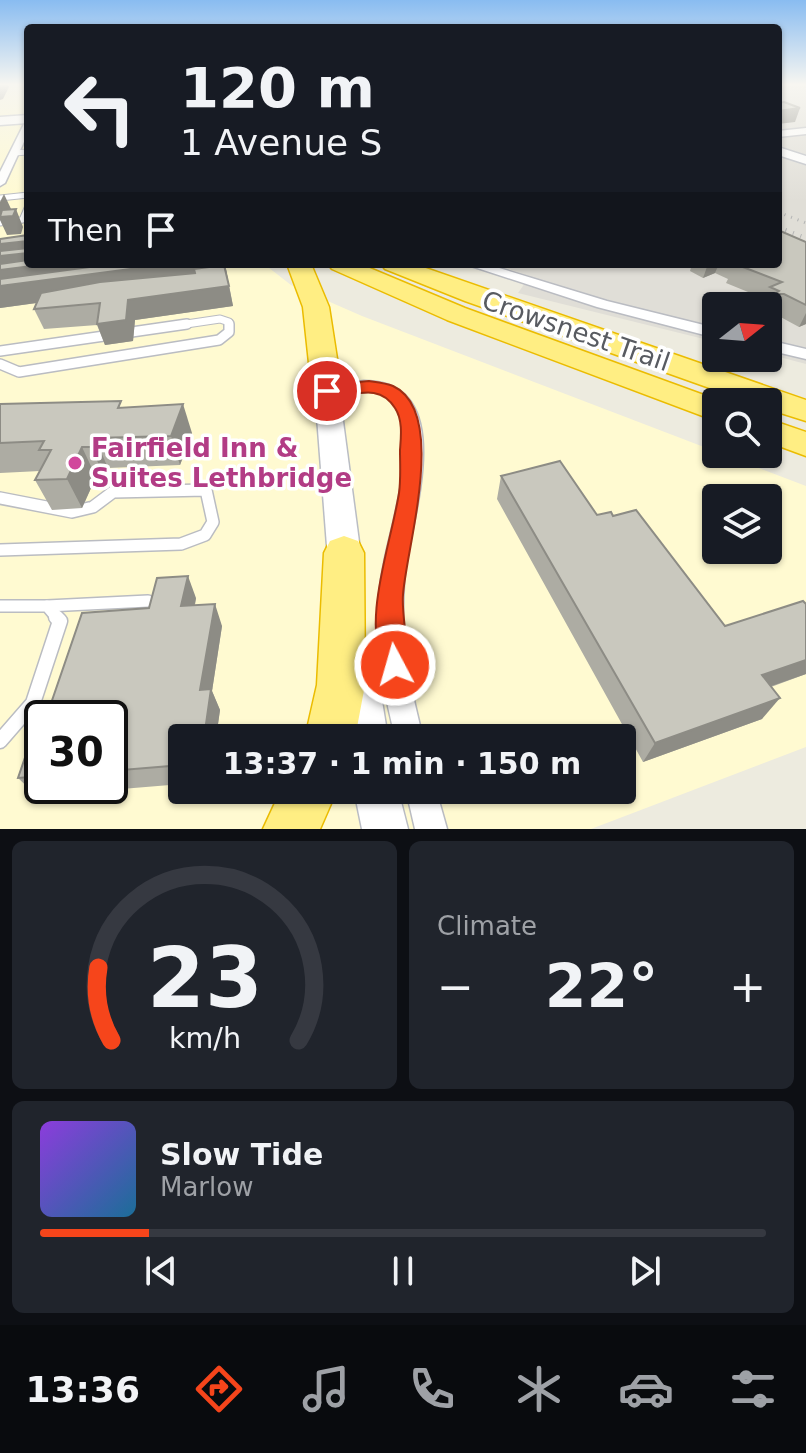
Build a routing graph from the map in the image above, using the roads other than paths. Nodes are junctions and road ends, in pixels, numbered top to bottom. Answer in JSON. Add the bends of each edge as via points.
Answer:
{"nodes":[{"id":1,"x":24,"y":131,"type":"edge"},
{"id":2,"x":806,"y":131,"type":"edge"},
{"id":3,"x":782,"y":134,"type":"edge"},
{"id":4,"x":24,"y":152,"type":"edge"},
{"id":5,"x":782,"y":152,"type":"edge"},
{"id":6,"x":14,"y":153,"type":"junction"},
{"id":7,"x":806,"y":160,"type":"edge"},
{"id":8,"x":4,"y":166,"type":"edge"},
{"id":9,"x":0,"y":183,"type":"edge"},
{"id":10,"x":24,"y":194,"type":"edge"},
{"id":11,"x":0,"y":198,"type":"edge"},
{"id":12,"x":24,"y":220,"type":"edge"},
{"id":13,"x":0,"y":223,"type":"edge"},
{"id":14,"x":301,"y":268,"type":"edge"},
{"id":15,"x":349,"y":268,"type":"edge"},
{"id":16,"x":403,"y":268,"type":"edge"},
{"id":17,"x":484,"y":268,"type":"edge"},
{"id":18,"x":702,"y":329,"type":"edge"},
{"id":19,"x":782,"y":348,"type":"edge"},
{"id":20,"x":0,"y":351,"type":"edge"},
{"id":21,"x":806,"y":354,"type":"edge"},
{"id":22,"x":0,"y":364,"type":"edge"},
{"id":23,"x":327,"y":391,"type":"junction"},
{"id":24,"x":702,"y":406,"type":"edge"},
{"id":25,"x":806,"y":408,"type":"edge"},
{"id":26,"x":782,"y":435,"type":"edge"},
{"id":27,"x":806,"y":443,"type":"edge"},
{"id":28,"x":0,"y":498,"type":"edge"},
{"id":29,"x":0,"y":550,"type":"edge"},
{"id":30,"x":344,"y":553,"type":"junction"},
{"id":31,"x":148,"y":601,"type":"edge"},
{"id":32,"x":0,"y":606,"type":"edge"},
{"id":33,"x":47,"y":606,"type":"junction"},
{"id":34,"x":333,"y":724,"type":"edge"},
{"id":35,"x":365,"y":724,"type":"edge"},
{"id":36,"x":406,"y":724,"type":"edge"},
{"id":37,"x":0,"y":741,"type":"edge"},
{"id":38,"x":303,"y":804,"type":"edge"},
{"id":39,"x":379,"y":804,"type":"edge"},
{"id":40,"x":425,"y":804,"type":"edge"},
{"id":41,"x":291,"y":829,"type":"edge"},
{"id":42,"x":385,"y":829,"type":"edge"},
{"id":43,"x":431,"y":829,"type":"edge"}],
"edges":[{"from":1,"to":6,"type":"street"},
{"from":2,"to":3,"type":"street"},
{"from":4,"to":6,"type":"lane"},
{"from":5,"to":7,"type":"main road"},
{"from":6,"to":8,"type":"street"},
{"from":8,"to":9,"type":"street"},
{"from":10,"to":11,"type":"lane"},
{"from":12,"to":13,"type":"lane"},
{"from":14,"to":23,"type":"highway","via":[[316,307]]},
{"from":15,"to":24,"type":"highway","name":"Crowsnest Trail","via":[[456,314]]},
{"from":16,"to":25,"type":"highway","name":"Crowsnest Trail"},
{"from":17,"to":18,"type":"street"},
{"from":19,"to":21,"type":"street"},
{"from":20,"to":22,"type":"lane","via":[[220,319],[229,322],[229,332],[219,340],[19,372]]},
{"from":23,"to":30,"type":"main road"},
{"from":23,"to":36,"type":"street","via":[[388,390],[405,407],[410,425],[412,468],[392,584],[390,640]]},
{"from":26,"to":27,"type":"highway"},
{"from":28,"to":29,"type":"lane","via":[[72,512],[93,507],[113,492],[206,490],[213,522],[205,535],[181,544]]},
{"from":30,"to":34,"type":"highway","via":[[341,685]]},
{"from":30,"to":35,"type":"main road"},
{"from":31,"to":33,"type":"lane"},
{"from":32,"to":33,"type":"lane"},
{"from":33,"to":37,"type":"lane","via":[[60,621],[33,703]]},
{"from":38,"to":41,"type":"highway"},
{"from":39,"to":42,"type":"main road"},
{"from":40,"to":43,"type":"street"}]}
